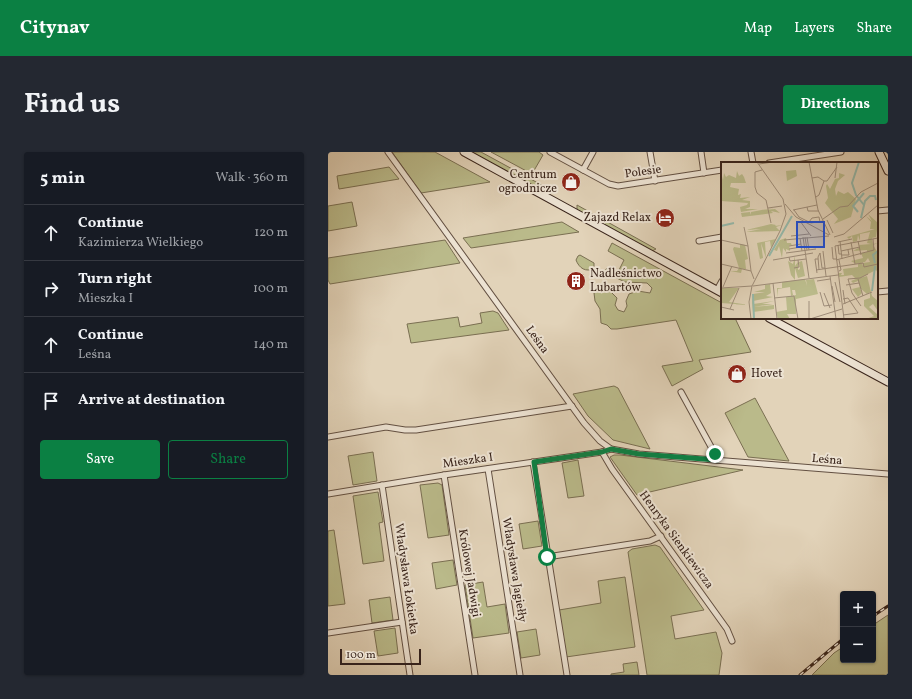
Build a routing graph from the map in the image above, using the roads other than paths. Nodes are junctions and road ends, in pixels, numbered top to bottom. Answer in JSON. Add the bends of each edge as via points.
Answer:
{"nodes":[{"id":1,"x":388,"y":152,"type":"edge"},
{"id":2,"x":464,"y":152,"type":"edge"},
{"id":3,"x":550,"y":152,"type":"edge"},
{"id":4,"x":593,"y":152,"type":"edge"},
{"id":5,"x":650,"y":152,"type":"edge"},
{"id":6,"x":701,"y":152,"type":"edge"},
{"id":7,"x":751,"y":152,"type":"edge"},
{"id":8,"x":841,"y":152,"type":"edge"},
{"id":9,"x":879,"y":152,"type":"edge"},
{"id":10,"x":802,"y":155,"type":"edge"},
{"id":11,"x":753,"y":162,"type":"edge"},
{"id":12,"x":773,"y":162,"type":"edge"},
{"id":13,"x":583,"y":170,"type":"junction"},
{"id":14,"x":721,"y":170,"type":"edge"},
{"id":15,"x":888,"y":171,"type":"edge"},
{"id":16,"x":704,"y":173,"type":"junction"},
{"id":17,"x":654,"y":181,"type":"junction"},
{"id":18,"x":888,"y":210,"type":"edge"},
{"id":19,"x":878,"y":211,"type":"edge"},
{"id":20,"x":721,"y":237,"type":"edge"},
{"id":21,"x":699,"y":241,"type":"dead end"},
{"id":22,"x":720,"y":291,"type":"edge"},
{"id":23,"x":888,"y":291,"type":"edge"},
{"id":24,"x":878,"y":292,"type":"edge"},
{"id":25,"x":771,"y":319,"type":"edge"},
{"id":26,"x":888,"y":382,"type":"edge"},
{"id":27,"x":681,"y":392,"type":"dead end"},
{"id":28,"x":572,"y":406,"type":"junction"},
{"id":29,"x":328,"y":437,"type":"edge"},
{"id":30,"x":611,"y":449,"type":"junction"},
{"id":31,"x":602,"y":452,"type":"junction"},
{"id":32,"x":717,"y":460,"type":"junction"},
{"id":33,"x":534,"y":462,"type":"junction"},
{"id":34,"x":488,"y":468,"type":"junction"},
{"id":35,"x":444,"y":474,"type":"junction"},
{"id":36,"x":888,"y":474,"type":"edge"},
{"id":37,"x":382,"y":485,"type":"junction"},
{"id":38,"x":328,"y":494,"type":"edge"},
{"id":39,"x":661,"y":536,"type":"junction"},
{"id":40,"x":547,"y":557,"type":"junction"},
{"id":41,"x":402,"y":622,"type":"junction"},
{"id":42,"x":328,"y":633,"type":"edge"},
{"id":43,"x":732,"y":641,"type":"dead end"},
{"id":44,"x":410,"y":675,"type":"edge"},
{"id":45,"x":475,"y":675,"type":"edge"},
{"id":46,"x":520,"y":675,"type":"edge"},
{"id":47,"x":567,"y":675,"type":"edge"}],
"edges":[{"from":1,"to":28,"type":"street","name":"Leśna"},
{"from":2,"to":22,"type":"main road"},
{"from":3,"to":13,"type":"street","name":"Polesie"},
{"from":4,"to":13,"type":"street"},
{"from":5,"to":17,"type":"street"},
{"from":6,"to":16,"type":"street"},
{"from":7,"to":11,"type":"street"},
{"from":8,"to":10,"type":"street"},
{"from":9,"to":15,"type":"main road"},
{"from":10,"to":12,"type":"street"},
{"from":13,"to":17,"type":"street","name":"Polesie","via":[[615,186]]},
{"from":14,"to":16,"type":"street","name":"Polesie"},
{"from":16,"to":17,"type":"street","name":"Polesie"},
{"from":18,"to":19,"type":"street"},
{"from":20,"to":21,"type":"street"},
{"from":23,"to":24,"type":"street"},
{"from":25,"to":26,"type":"main road"},
{"from":27,"to":32,"type":"street"},
{"from":28,"to":29,"type":"street","via":[[416,430],[386,427]]},
{"from":28,"to":30,"type":"street","name":"Leśna","via":[[596,436]]},
{"from":30,"to":31,"type":"street","name":"Mieszka I"},
{"from":30,"to":32,"type":"street","name":"Leśna","via":[[639,454]]},
{"from":31,"to":33,"type":"street","name":"Mieszka I"},
{"from":31,"to":39,"type":"street","name":"Henryka Sienkiewicza"},
{"from":32,"to":36,"type":"street","name":"Leśna"},
{"from":33,"to":34,"type":"street","name":"Mieszka I"},
{"from":33,"to":40,"type":"street"},
{"from":34,"to":35,"type":"street","name":"Mieszka I"},
{"from":34,"to":46,"type":"street","name":"Władysława Jagiełły"},
{"from":35,"to":37,"type":"street","name":"Mieszka I"},
{"from":35,"to":45,"type":"street","name":"Królowej Jadwigi"},
{"from":37,"to":38,"type":"street","name":"Mieszka I"},
{"from":37,"to":41,"type":"street","name":"Władysława Łokietka"},
{"from":39,"to":40,"type":"street","via":[[650,541]]},
{"from":39,"to":43,"type":"street","name":"Henryka Sienkiewicza","via":[[728,629]]},
{"from":40,"to":47,"type":"street"},
{"from":41,"to":42,"type":"street"},
{"from":41,"to":44,"type":"street","name":"Władysława Łokietka"}]}
